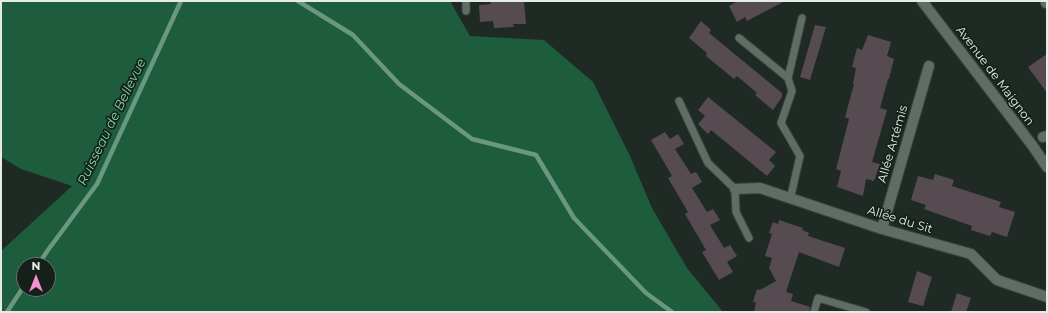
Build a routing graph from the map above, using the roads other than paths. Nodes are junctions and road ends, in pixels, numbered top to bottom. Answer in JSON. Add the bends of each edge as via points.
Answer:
{"nodes":[{"id":1,"x":466,"y":1,"type":"edge"},
{"id":2,"x":922,"y":1,"type":"edge"},
{"id":3,"x":466,"y":12,"type":"dead end"},
{"id":4,"x":802,"y":18,"type":"dead end"},
{"id":5,"x":738,"y":38,"type":"dead end"},
{"id":6,"x":929,"y":66,"type":"dead end"},
{"id":7,"x":788,"y":78,"type":"junction"},
{"id":8,"x":679,"y":101,"type":"dead end"},
{"id":9,"x":1047,"y":167,"type":"edge"},
{"id":10,"x":735,"y":189,"type":"junction"},
{"id":11,"x":790,"y":198,"type":"junction"},
{"id":12,"x":882,"y":229,"type":"junction"},
{"id":13,"x":749,"y":238,"type":"dead end"},
{"id":14,"x":1047,"y":297,"type":"edge"},
{"id":15,"x":814,"y":312,"type":"edge"},
{"id":16,"x":866,"y":312,"type":"edge"}],
"edges":[{"from":1,"to":3,"type":"lane"},
{"from":2,"to":9,"type":"street","name":"Avenue de Maignon"},
{"from":4,"to":7,"type":"lane"},
{"from":5,"to":7,"type":"lane"},
{"from":6,"to":12,"type":"street","name":"Allée Artémis"},
{"from":7,"to":11,"type":"lane","via":[[792,91],[781,123],[800,156]]},
{"from":8,"to":10,"type":"lane","via":[[708,163]]},
{"from":10,"to":11,"type":"street","name":"Allée du Sit","via":[[760,188]]},
{"from":10,"to":13,"type":"lane","via":[[736,212]]},
{"from":11,"to":12,"type":"street","name":"Allée du Sit"},
{"from":12,"to":14,"type":"street","name":"Allée du Sit","via":[[971,254],[997,280]]},
{"from":15,"to":16,"type":"lane","via":[[818,298]]}]}
